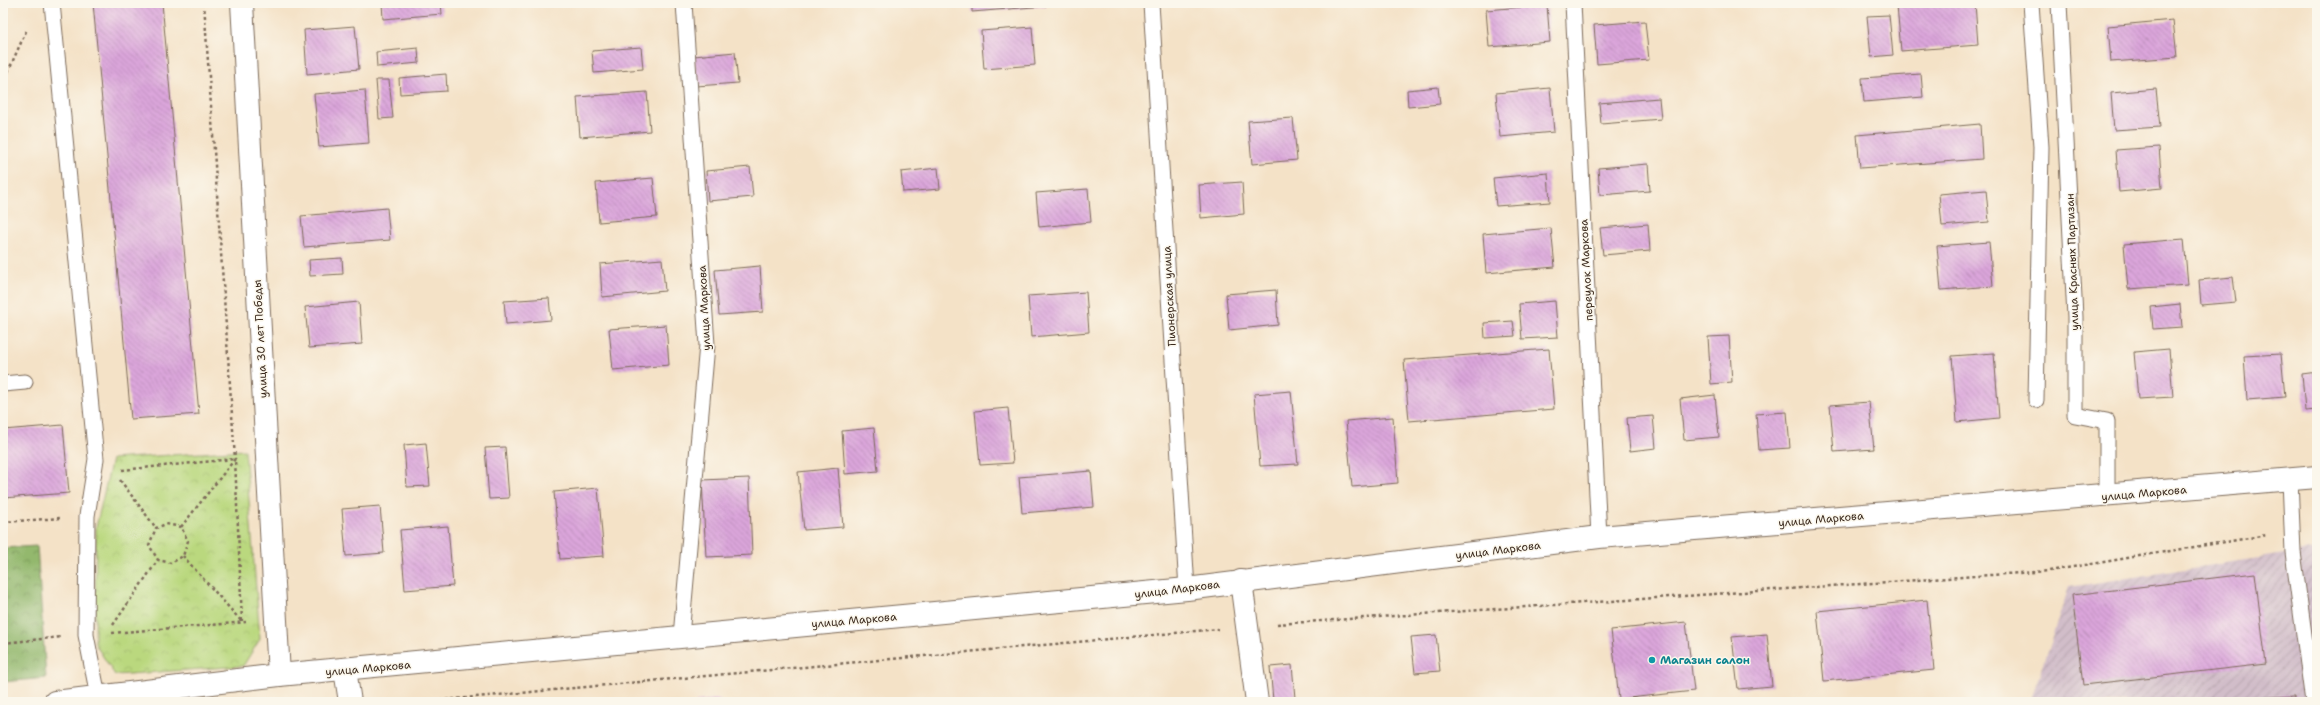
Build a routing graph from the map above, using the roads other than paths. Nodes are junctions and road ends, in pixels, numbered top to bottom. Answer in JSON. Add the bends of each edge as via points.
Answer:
{"nodes":[{"id":1,"x":52,"y":3,"type":"edge"},
{"id":2,"x":242,"y":3,"type":"edge"},
{"id":3,"x":684,"y":3,"type":"edge"},
{"id":4,"x":1151,"y":3,"type":"edge"},
{"id":5,"x":1572,"y":3,"type":"edge"},
{"id":6,"x":2031,"y":3,"type":"edge"},
{"id":7,"x":2059,"y":3,"type":"edge"},
{"id":8,"x":25,"y":382,"type":"dead end"},
{"id":9,"x":3,"y":384,"type":"edge"},
{"id":10,"x":2036,"y":400,"type":"dead end"},
{"id":11,"x":2317,"y":477,"type":"edge"},
{"id":12,"x":2290,"y":480,"type":"junction"},
{"id":13,"x":2107,"y":496,"type":"junction"},
{"id":14,"x":1599,"y":537,"type":"junction"},
{"id":15,"x":1241,"y":582,"type":"junction"},
{"id":16,"x":1187,"y":589,"type":"junction"},
{"id":17,"x":681,"y":636,"type":"junction"},
{"id":18,"x":345,"y":670,"type":"junction"},
{"id":19,"x":279,"y":675,"type":"junction"},
{"id":20,"x":98,"y":696,"type":"junction"},
{"id":21,"x":68,"y":701,"type":"edge"},
{"id":22,"x":350,"y":702,"type":"edge"},
{"id":23,"x":1257,"y":702,"type":"edge"},
{"id":24,"x":2313,"y":702,"type":"edge"}],
"edges":[{"from":1,"to":20,"type":"lane","via":[[96,459],[87,516],[86,635]]},
{"from":2,"to":19,"type":"main road","name":"улица 30 лет Победы"},
{"from":3,"to":17,"type":"lane","name":"улица Маркова","via":[[707,345]]},
{"from":4,"to":16,"type":"lane","name":"Пионерская улица"},
{"from":5,"to":14,"type":"lane","name":"переулок Маркова"},
{"from":6,"to":10,"type":"lane","via":[[2041,147]]},
{"from":7,"to":13,"type":"lane","name":"улица Красных Партизан","via":[[2075,316],[2075,415],[2107,422]]},
{"from":8,"to":9,"type":"lane"},
{"from":11,"to":12,"type":"main road","name":"улица Маркова"},
{"from":12,"to":13,"type":"main road","name":"улица Маркова"},
{"from":12,"to":24,"type":"lane","via":[[2292,530]]},
{"from":13,"to":14,"type":"main road","name":"улица Маркова"},
{"from":14,"to":15,"type":"main road","name":"улица Маркова"},
{"from":15,"to":16,"type":"main road","name":"улица Маркова"},
{"from":15,"to":23,"type":"main road"},
{"from":16,"to":17,"type":"main road","name":"улица Маркова"},
{"from":17,"to":18,"type":"main road","name":"улица Маркова"},
{"from":18,"to":19,"type":"main road","name":"улица Маркова"},
{"from":18,"to":22,"type":"main road"},
{"from":19,"to":20,"type":"main road","name":"улица Маркова"},
{"from":20,"to":21,"type":"main road","name":"улица Маркова"}]}
